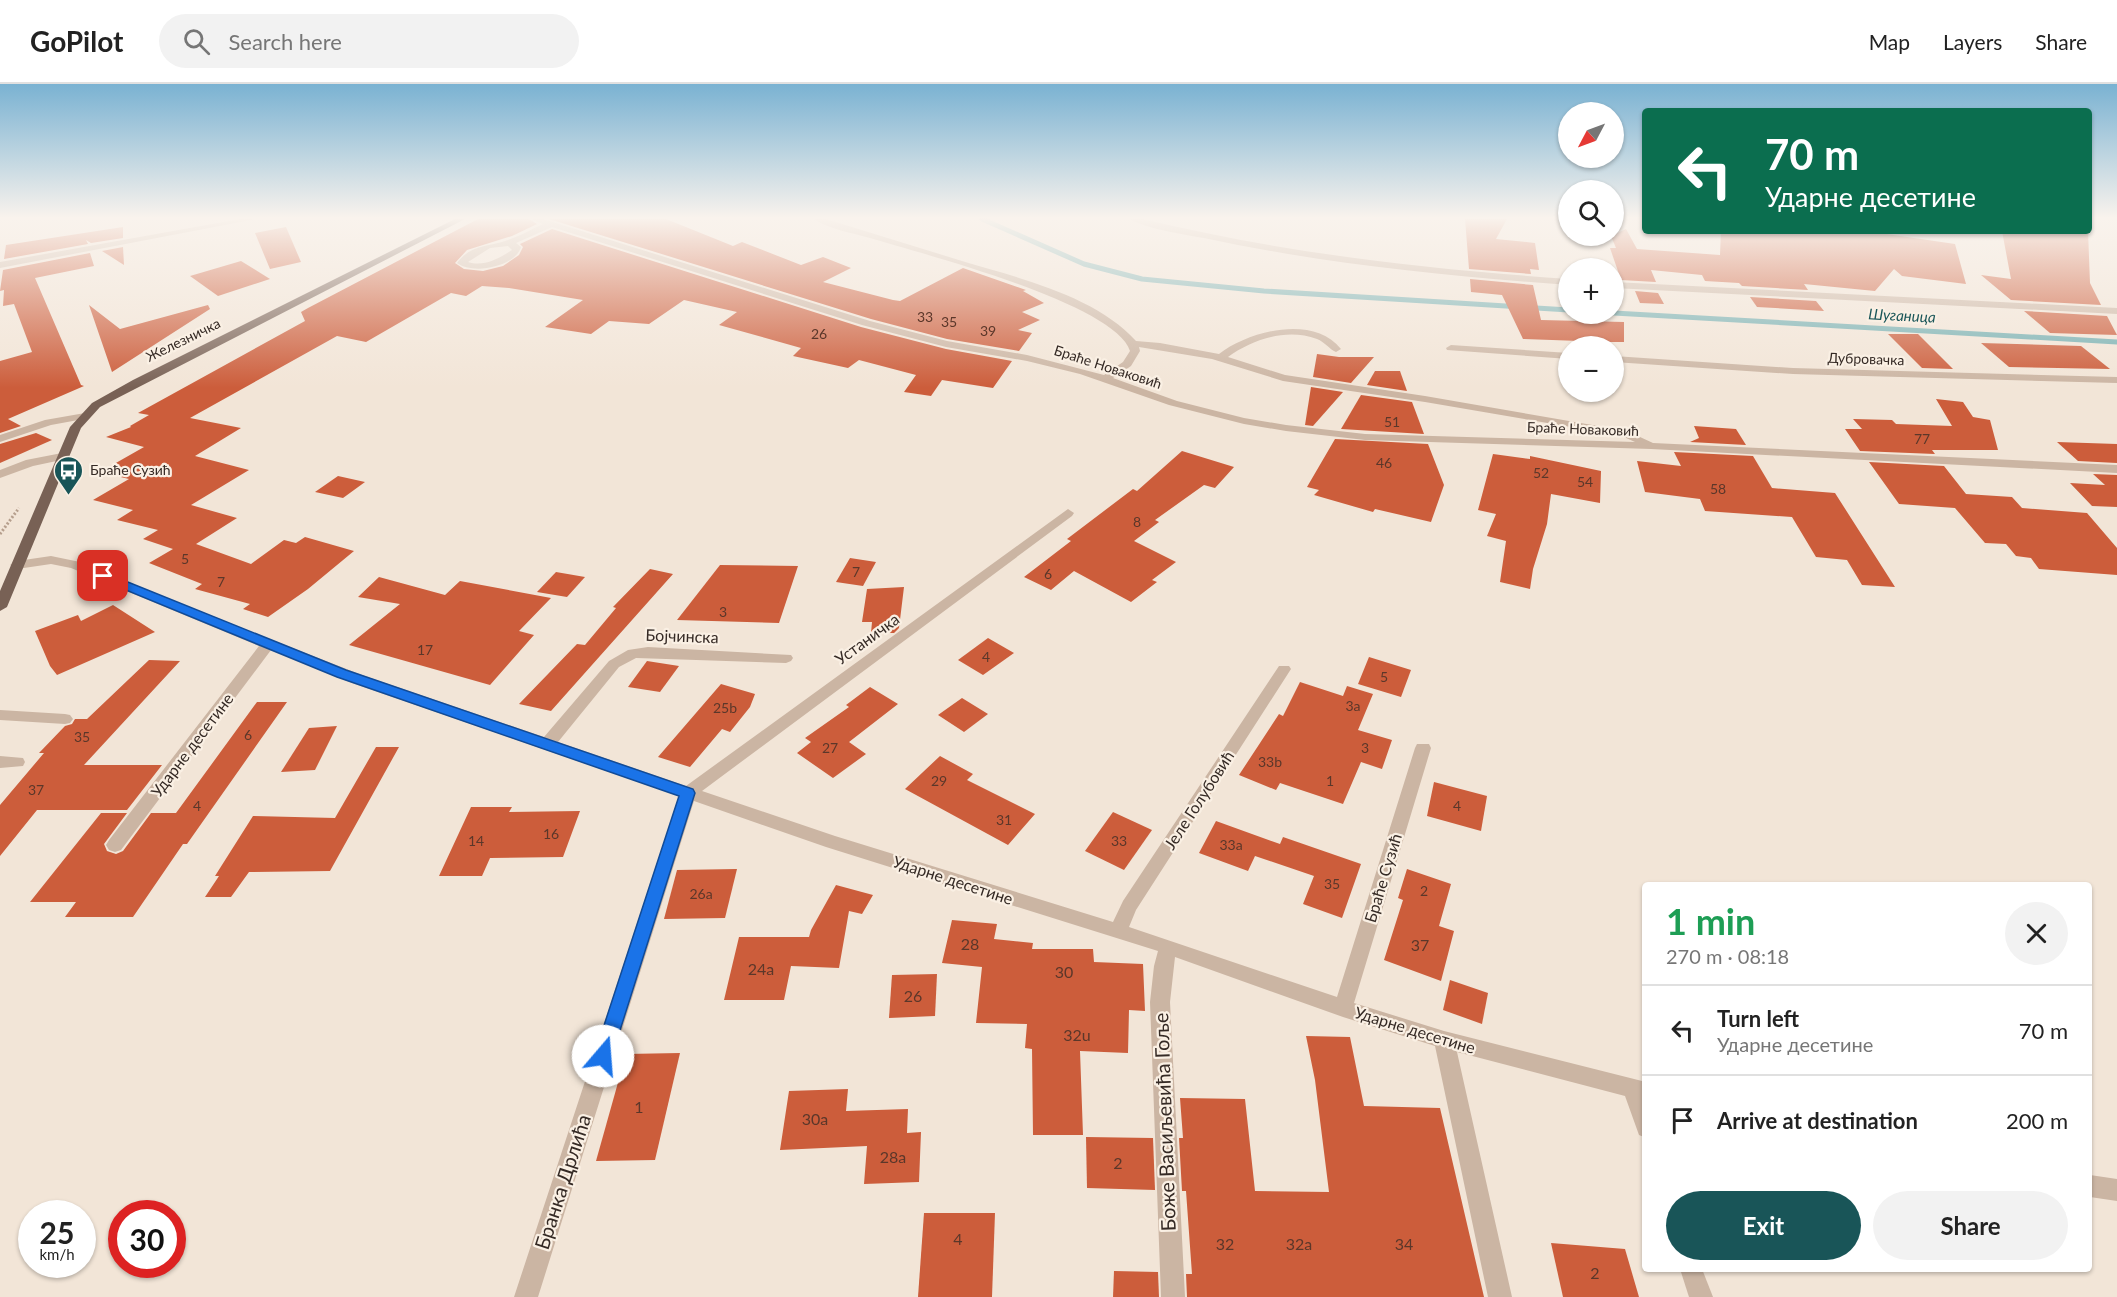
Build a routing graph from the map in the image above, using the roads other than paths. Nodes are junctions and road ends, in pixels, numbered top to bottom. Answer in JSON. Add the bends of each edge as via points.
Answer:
{"nodes":[{"id":1,"x":348,"y":276,"type":"edge"},
{"id":2,"x":715,"y":276,"type":"edge"},
{"id":3,"x":997,"y":276,"type":"edge"},
{"id":4,"x":1473,"y":276,"type":"edge"},
{"id":5,"x":1558,"y":281,"type":"edge"},
{"id":6,"x":1624,"y":286,"type":"edge"},
{"id":7,"x":2117,"y":311,"type":"edge"},
{"id":8,"x":1134,"y":344,"type":"junction"},
{"id":9,"x":1451,"y":348,"type":"dead end"},
{"id":10,"x":1336,"y":349,"type":"dead end"},
{"id":11,"x":1558,"y":355,"type":"edge"},
{"id":12,"x":1221,"y":358,"type":"junction"},
{"id":13,"x":1624,"y":360,"type":"edge"},
{"id":14,"x":1105,"y":379,"type":"junction"},
{"id":15,"x":2117,"y":381,"type":"edge"},
{"id":16,"x":85,"y":416,"type":"junction"},
{"id":17,"x":0,"y":440,"type":"edge"},
{"id":18,"x":1652,"y":446,"type":"junction"},
{"id":19,"x":62,"y":457,"type":"junction"},
{"id":20,"x":2117,"y":469,"type":"edge"},
{"id":21,"x":0,"y":474,"type":"edge"},
{"id":22,"x":1068,"y":513,"type":"dead end"},
{"id":23,"x":17,"y":565,"type":"junction"},
{"id":24,"x":0,"y":607,"type":"edge"},
{"id":25,"x":268,"y":644,"type":"junction"},
{"id":26,"x":786,"y":658,"type":"dead end"},
{"id":27,"x":1284,"y":669,"type":"dead end"},
{"id":28,"x":0,"y":715,"type":"edge"},
{"id":29,"x":65,"y":719,"type":"dead end"},
{"id":30,"x":547,"y":745,"type":"junction"},
{"id":31,"x":1423,"y":748,"type":"dead end"},
{"id":32,"x":0,"y":762,"type":"edge"},
{"id":33,"x":17,"y":762,"type":"dead end"},
{"id":34,"x":688,"y":793,"type":"junction"},
{"id":35,"x":115,"y":845,"type":"dead end"},
{"id":36,"x":1117,"y":932,"type":"junction"},
{"id":37,"x":1169,"y":948,"type":"junction"},
{"id":38,"x":1343,"y":1008,"type":"junction"},
{"id":39,"x":1444,"y":1040,"type":"junction"},
{"id":40,"x":1639,"y":1091,"type":"edge"},
{"id":41,"x":1642,"y":1107,"type":"edge"},
{"id":42,"x":2092,"y":1186,"type":"edge"},
{"id":43,"x":2117,"y":1190,"type":"edge"},
{"id":44,"x":1693,"y":1272,"type":"edge"},
{"id":45,"x":526,"y":1297,"type":"edge"},
{"id":46,"x":1173,"y":1297,"type":"edge"},
{"id":47,"x":1500,"y":1297,"type":"edge"},
{"id":48,"x":1701,"y":1297,"type":"edge"}],
"edges":[{"from":1,"to":16,"type":"main road","name":"Железничка","via":[[129,386]]},
{"from":2,"to":14,"type":"street","name":"Браће Новаковић","via":[[945,344],[1027,358]]},
{"from":3,"to":8,"type":"street","via":[[1055,294],[1123,332]]},
{"from":4,"to":5,"type":"street"},
{"from":6,"to":7,"type":"street"},
{"from":8,"to":12,"type":"street","name":"Браће Новаковић"},
{"from":8,"to":14,"type":"street","via":[[1135,351],[1126,365]]},
{"from":9,"to":11,"type":"street"},
{"from":10,"to":12,"type":"street","via":[[1332,342],[1319,336],[1274,334],[1250,339]]},
{"from":12,"to":18,"type":"street","name":"Браће Новаковић","via":[[1314,383],[1627,434]]},
{"from":13,"to":15,"type":"street","name":"Дубровачка","via":[[1793,371]]},
{"from":14,"to":18,"type":"street","name":"Браће Новаковић","via":[[1193,408],[1294,429],[1365,436]]},
{"from":16,"to":17,"type":"street","name":"Железничка","via":[[49,422]]},
{"from":16,"to":19,"type":"main road","name":"Железничка"},
{"from":18,"to":20,"type":"street","name":"Браће Новаковић"},
{"from":19,"to":21,"type":"street"},
{"from":19,"to":23,"type":"main road","name":"Железничка"},
{"from":22,"to":34,"type":"street","name":"Устаничка"},
{"from":23,"to":24,"type":"main road","name":"Железничка"},
{"from":23,"to":25,"type":"street","name":"Ударне десетине","via":[[51,560],[75,565]]},
{"from":25,"to":30,"type":"street","name":"Ударне десетине","via":[[377,687]]},
{"from":25,"to":35,"type":"street","name":"Ударне десетине"},
{"from":26,"to":30,"type":"street","name":"Бојчинска","via":[[633,653],[609,668]]},
{"from":27,"to":36,"type":"street","name":"Јеле Голубовић","via":[[1129,906]]},
{"from":28,"to":29,"type":"street"},
{"from":30,"to":34,"type":"street","name":"Ударне десетине"},
{"from":31,"to":38,"type":"street","name":"Браће Сузић"},
{"from":32,"to":33,"type":"street"},
{"from":34,"to":36,"type":"street","name":"Ударне десетине"},
{"from":34,"to":45,"type":"street","name":"Бранка Дрлића"},
{"from":36,"to":37,"type":"street","name":"Ударне десетине"},
{"from":37,"to":38,"type":"street","name":"Ударне десетине"},
{"from":37,"to":46,"type":"street","name":"Боже Васиљевића Гоље","via":[[1160,1002]]},
{"from":38,"to":39,"type":"street","name":"Ударне десетине"},
{"from":39,"to":40,"type":"street","name":"Ударне десетине"},
{"from":39,"to":47,"type":"street"},
{"from":40,"to":41,"type":"street"},
{"from":42,"to":43,"type":"street"},
{"from":44,"to":48,"type":"street"}]}
